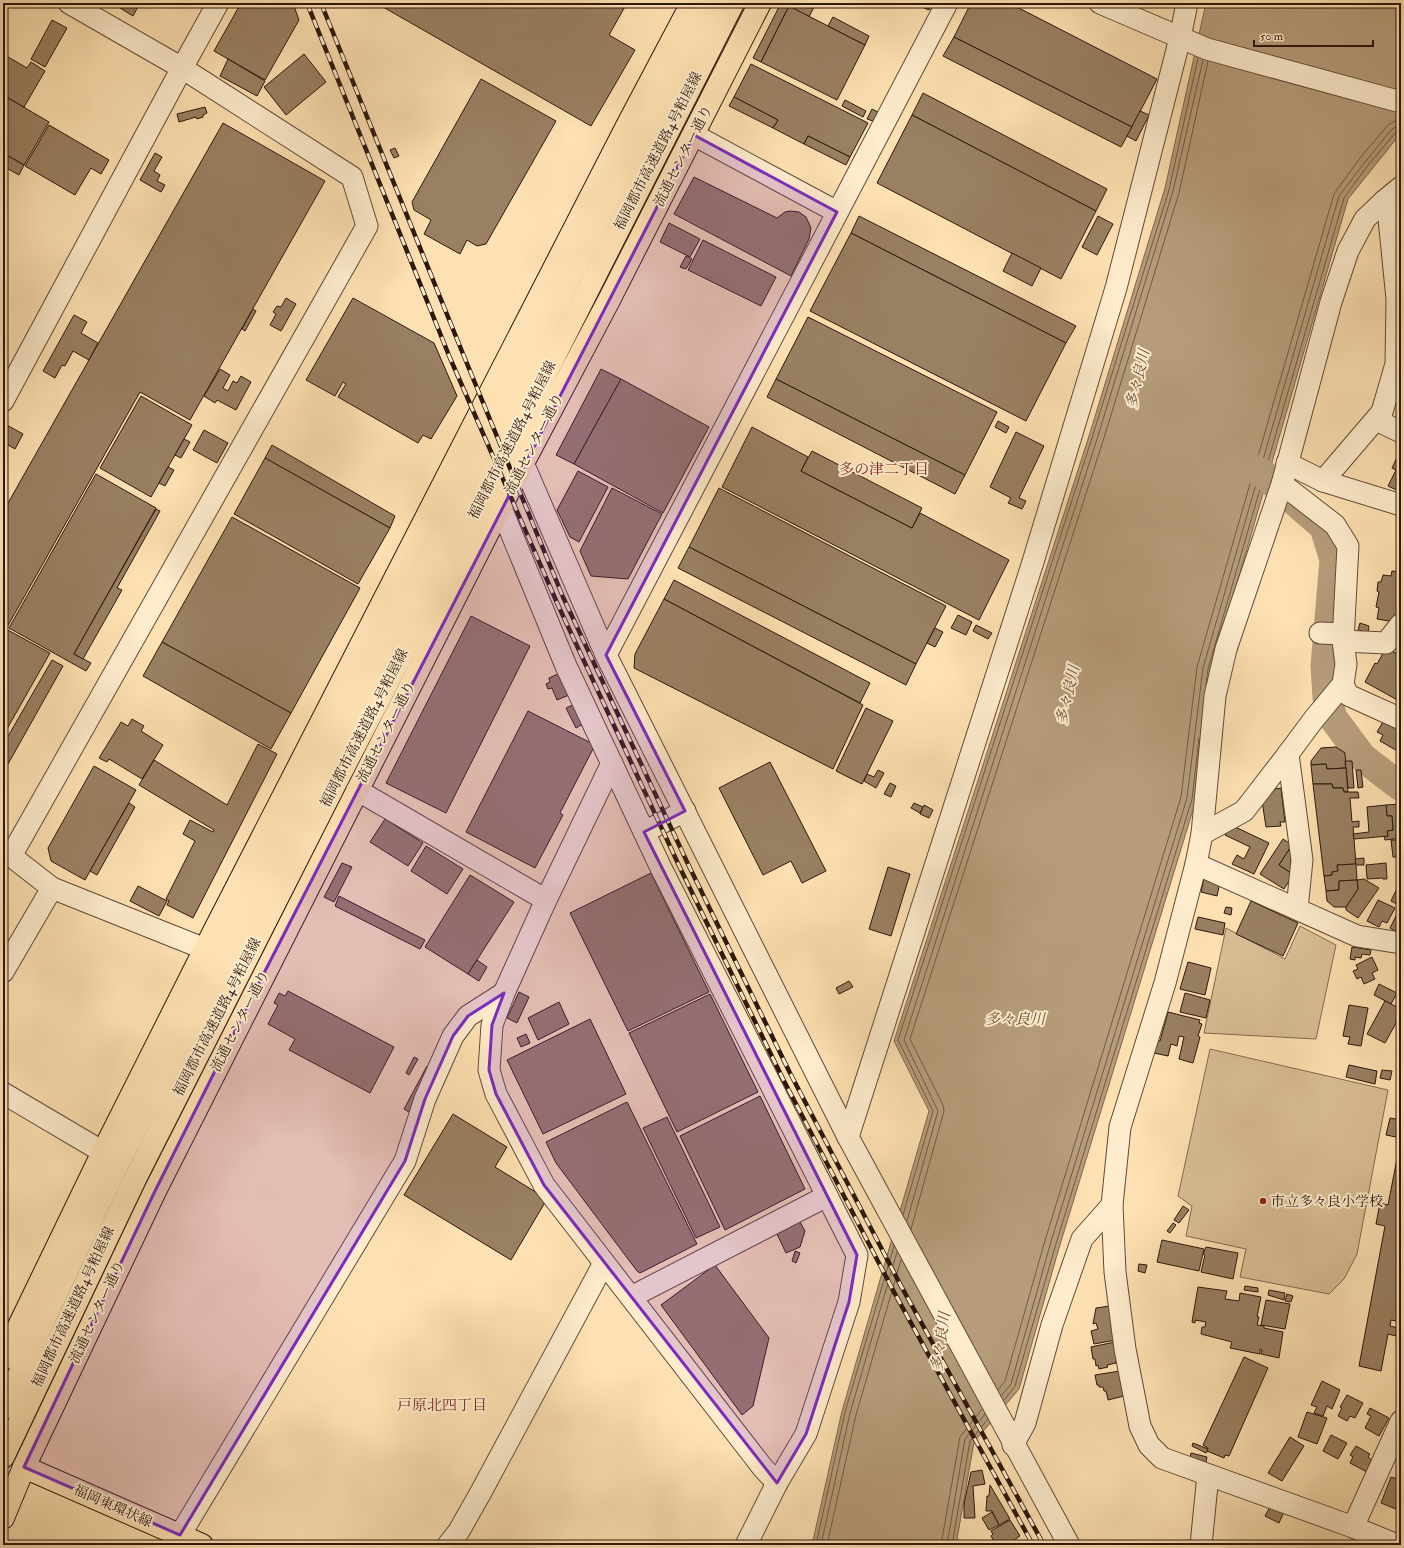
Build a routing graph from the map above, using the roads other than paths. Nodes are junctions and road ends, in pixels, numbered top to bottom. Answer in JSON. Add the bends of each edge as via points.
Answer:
{"nodes":[{"id":1,"x":69,"y":3,"type":"edge"},
{"id":2,"x":218,"y":3,"type":"edge"},
{"id":3,"x":692,"y":3,"type":"edge"},
{"id":4,"x":710,"y":3,"type":"edge"},
{"id":5,"x":733,"y":3,"type":"edge"},
{"id":6,"x":760,"y":3,"type":"edge"},
{"id":7,"x":947,"y":3,"type":"edge"},
{"id":8,"x":1100,"y":3,"type":"edge"},
{"id":9,"x":1187,"y":3,"type":"edge"},
{"id":10,"x":1180,"y":38,"type":"junction"},
{"id":11,"x":182,"y":68,"type":"junction"},
{"id":12,"x":1401,"y":102,"type":"edge"},
{"id":13,"x":694,"y":135,"type":"junction"},
{"id":14,"x":1401,"y":187,"type":"edge"},
{"id":15,"x":1384,"y":201,"type":"junction"},
{"id":16,"x":838,"y":212,"type":"junction"},
{"id":17,"x":3,"y":401,"type":"edge"},
{"id":18,"x":1376,"y":420,"type":"junction"},
{"id":19,"x":1401,"y":432,"type":"edge"},
{"id":20,"x":523,"y":463,"type":"junction"},
{"id":21,"x":1287,"y":463,"type":"junction"},
{"id":22,"x":1323,"y":481,"type":"junction"},
{"id":23,"x":1282,"y":484,"type":"junction"},
{"id":24,"x":1401,"y":505,"type":"edge"},
{"id":25,"x":501,"y":508,"type":"junction"},
{"id":26,"x":1401,"y":624,"type":"edge"},
{"id":27,"x":1320,"y":633,"type":"dead end"},
{"id":28,"x":1344,"y":637,"type":"junction"},
{"id":29,"x":606,"y":655,"type":"junction"},
{"id":30,"x":1343,"y":684,"type":"junction"},
{"id":31,"x":1401,"y":719,"type":"edge"},
{"id":32,"x":1288,"y":754,"type":"junction"},
{"id":33,"x":612,"y":763,"type":"junction"},
{"id":34,"x":357,"y":790,"type":"junction"},
{"id":35,"x":685,"y":811,"type":"junction"},
{"id":36,"x":644,"y":832,"type":"junction"},
{"id":37,"x":1202,"y":834,"type":"junction"},
{"id":38,"x":7,"y":854,"type":"edge"},
{"id":39,"x":1196,"y":864,"type":"junction"},
{"id":40,"x":52,"y":888,"type":"junction"},
{"id":41,"x":546,"y":900,"type":"junction"},
{"id":42,"x":1297,"y":909,"type":"junction"},
{"id":43,"x":1401,"y":943,"type":"edge"},
{"id":44,"x":205,"y":949,"type":"junction"},
{"id":45,"x":3,"y":972,"type":"edge"},
{"id":46,"x":504,"y":993,"type":"junction"},
{"id":47,"x":3,"y":1093,"type":"edge"},
{"id":48,"x":848,"y":1137,"type":"junction"},
{"id":49,"x":103,"y":1152,"type":"junction"},
{"id":50,"x":827,"y":1196,"type":"junction"},
{"id":51,"x":1112,"y":1206,"type":"junction"},
{"id":52,"x":604,"y":1263,"type":"junction"},
{"id":53,"x":631,"y":1297,"type":"junction"},
{"id":54,"x":3,"y":1359,"type":"edge"},
{"id":55,"x":3,"y":1409,"type":"edge"},
{"id":56,"x":1401,"y":1422,"type":"edge"},
{"id":57,"x":1010,"y":1438,"type":"junction"},
{"id":58,"x":3,"y":1457,"type":"edge"},
{"id":59,"x":3,"y":1460,"type":"edge"},
{"id":60,"x":24,"y":1467,"type":"junction"},
{"id":61,"x":1208,"y":1474,"type":"junction"},
{"id":62,"x":777,"y":1483,"type":"junction"},
{"id":63,"x":3,"y":1518,"type":"edge"},
{"id":64,"x":1353,"y":1527,"type":"junction"},
{"id":65,"x":177,"y":1540,"type":"edge"},
{"id":66,"x":202,"y":1545,"type":"edge"},
{"id":67,"x":448,"y":1545,"type":"edge"},
{"id":68,"x":746,"y":1545,"type":"edge"},
{"id":69,"x":1068,"y":1545,"type":"edge"},
{"id":70,"x":1201,"y":1545,"type":"edge"},
{"id":71,"x":1397,"y":1545,"type":"edge"}],
"edges":[{"from":1,"to":11,"type":"street"},
{"from":2,"to":11,"type":"street"},
{"from":3,"to":44,"type":"main road"},
{"from":4,"to":55,"type":"main road","name":"福岡都市高速道路4号粕屋線","via":[[451,516],[115,1171]]},
{"from":5,"to":58,"type":"main road","name":"福岡都市高速道路4号粕屋線","via":[[132,1184]]},
{"from":6,"to":13,"type":"main road","name":"流通センター通り"},
{"from":7,"to":16,"type":"street"},
{"from":8,"to":10,"type":"street"},
{"from":9,"to":10,"type":"street"},
{"from":10,"to":12,"type":"street","via":[[1207,49]]},
{"from":10,"to":48,"type":"street","via":[[1116,288],[1034,558]]},
{"from":11,"to":17,"type":"street"},
{"from":11,"to":38,"type":"street","via":[[352,177],[367,226]]},
{"from":13,"to":16,"type":"street"},
{"from":13,"to":20,"type":"main road","name":"流通センター通り"},
{"from":14,"to":15,"type":"street"},
{"from":15,"to":18,"type":"street","via":[[1389,219],[1397,299],[1396,364],[1382,412]]},
{"from":15,"to":21,"type":"street","via":[[1365,219],[1348,251]]},
{"from":16,"to":29,"type":"street"},
{"from":18,"to":19,"type":"street"},
{"from":18,"to":22,"type":"street"},
{"from":20,"to":25,"type":"main road","name":"流通センター通り"},
{"from":20,"to":29,"type":"street"},
{"from":21,"to":22,"type":"street"},
{"from":21,"to":23,"type":"street"},
{"from":22,"to":24,"type":"street"},
{"from":23,"to":28,"type":"street","via":[[1335,525],[1348,546]]},
{"from":23,"to":37,"type":"street","via":[[1226,649],[1217,689]]},
{"from":25,"to":33,"type":"street","via":[[566,666]]},
{"from":25,"to":34,"type":"main road","name":"流通センター通り"},
{"from":26,"to":28,"type":"street","via":[[1386,643]]},
{"from":27,"to":28,"type":"street"},
{"from":28,"to":30,"type":"street","via":[[1346,664]]},
{"from":29,"to":35,"type":"street"},
{"from":30,"to":31,"type":"street","via":[[1348,695]]},
{"from":30,"to":32,"type":"street"},
{"from":32,"to":37,"type":"street","via":[[1244,811]]},
{"from":32,"to":42,"type":"street","via":[[1302,860]]},
{"from":33,"to":36,"type":"street"},
{"from":33,"to":41,"type":"street"},
{"from":34,"to":41,"type":"street"},
{"from":34,"to":60,"type":"main road","name":"流通センター通り","via":[[155,1191]]},
{"from":35,"to":36,"type":"street"},
{"from":35,"to":48,"type":"street"},
{"from":36,"to":50,"type":"street"},
{"from":37,"to":39,"type":"street"},
{"from":38,"to":40,"type":"street"},
{"from":39,"to":42,"type":"street"},
{"from":39,"to":51,"type":"street","via":[[1165,983],[1120,1127]]},
{"from":40,"to":44,"type":"street"},
{"from":40,"to":45,"type":"street"},
{"from":41,"to":46,"type":"street"},
{"from":42,"to":43,"type":"street","via":[[1357,936]]},
{"from":44,"to":49,"type":"main road"},
{"from":46,"to":52,"type":"street","via":[[492,1025],[489,1070],[496,1094],[544,1185]]},
{"from":46,"to":65,"type":"street","via":[[468,1016],[453,1036],[426,1099],[405,1161]]},
{"from":47,"to":49,"type":"street"},
{"from":48,"to":57,"type":"street"},
{"from":49,"to":54,"type":"main road"},
{"from":50,"to":53,"type":"street"},
{"from":50,"to":62,"type":"street","via":[[857,1255],[849,1302],[806,1434]]},
{"from":51,"to":57,"type":"street","via":[[1082,1240],[1052,1325],[1025,1423]]},
{"from":51,"to":61,"type":"street","via":[[1114,1272],[1140,1426],[1149,1445],[1162,1458]]},
{"from":52,"to":53,"type":"street"},
{"from":52,"to":67,"type":"street","via":[[481,1492]]},
{"from":53,"to":62,"type":"street"},
{"from":56,"to":64,"type":"street"},
{"from":57,"to":69,"type":"street"},
{"from":59,"to":60,"type":"street"},
{"from":60,"to":63,"type":"main road","name":"流通センター通り"},
{"from":60,"to":65,"type":"main road","name":"福岡東環状線"},
{"from":61,"to":64,"type":"street"},
{"from":61,"to":70,"type":"street"},
{"from":62,"to":68,"type":"street"},
{"from":64,"to":71,"type":"street"},
{"from":65,"to":66,"type":"main road","name":"福岡東環状線"}]}
